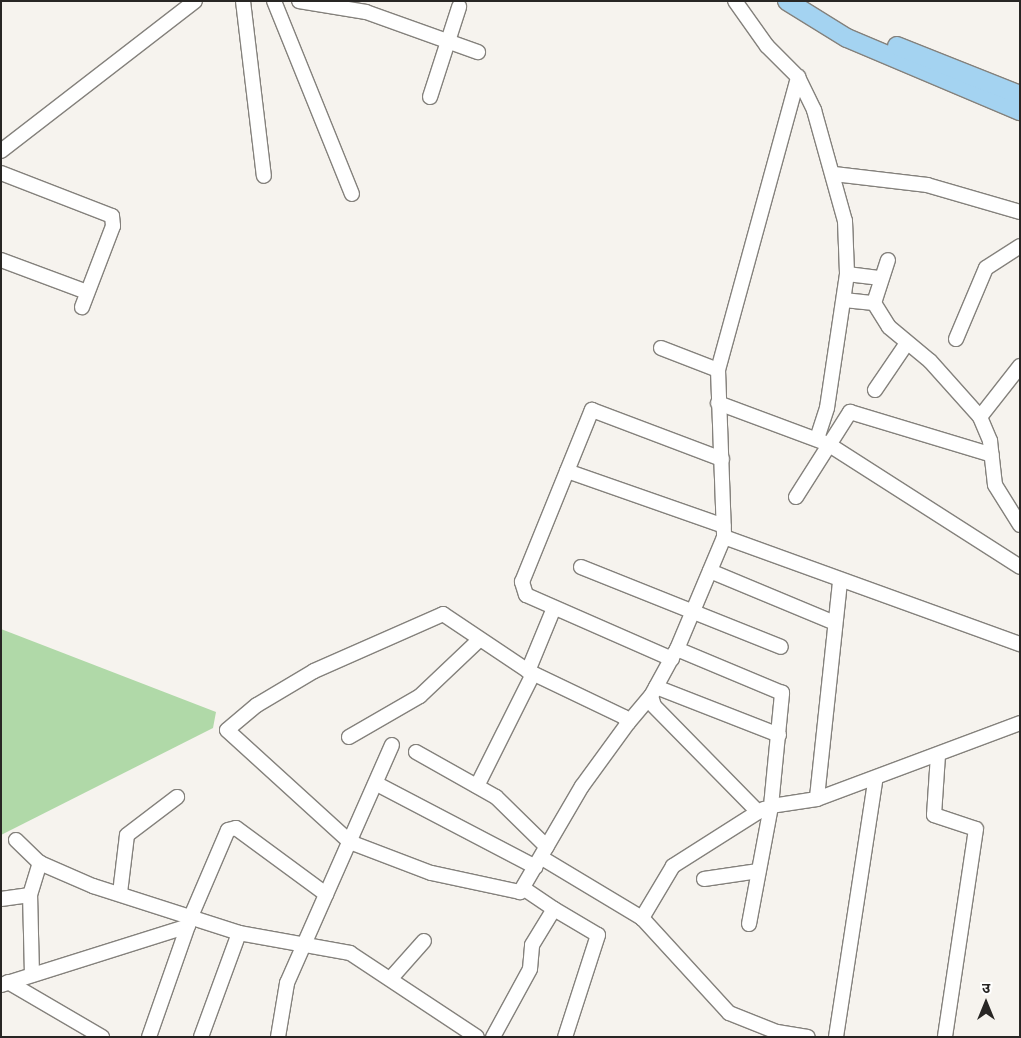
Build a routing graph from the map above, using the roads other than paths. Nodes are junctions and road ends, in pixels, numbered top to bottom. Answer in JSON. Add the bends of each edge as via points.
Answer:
{"nodes":[{"id":1,"x":195,"y":1,"type":"edge"},
{"id":2,"x":243,"y":1,"type":"edge"},
{"id":3,"x":274,"y":1,"type":"edge"},
{"id":4,"x":299,"y":1,"type":"edge"},
{"id":5,"x":735,"y":1,"type":"edge"},
{"id":6,"x":787,"y":1,"type":"edge"},
{"id":7,"x":460,"y":7,"type":"dead end"},
{"id":8,"x":837,"y":28,"type":"junction"},
{"id":9,"x":447,"y":41,"type":"junction"},
{"id":10,"x":478,"y":52,"type":"dead end"},
{"id":11,"x":798,"y":77,"type":"junction"},
{"id":12,"x":1020,"y":95,"type":"edge"},
{"id":13,"x":430,"y":97,"type":"dead end"},
{"id":14,"x":1020,"y":111,"type":"edge"},
{"id":15,"x":1,"y":151,"type":"edge"},
{"id":16,"x":1,"y":174,"type":"edge"},
{"id":17,"x":834,"y":174,"type":"junction"},
{"id":18,"x":264,"y":176,"type":"dead end"},
{"id":19,"x":352,"y":194,"type":"dead end"},
{"id":20,"x":1020,"y":212,"type":"edge"},
{"id":21,"x":1020,"y":246,"type":"edge"},
{"id":22,"x":1,"y":260,"type":"edge"},
{"id":23,"x":888,"y":260,"type":"dead end"},
{"id":24,"x":847,"y":274,"type":"junction"},
{"id":25,"x":879,"y":278,"type":"junction"},
{"id":26,"x":87,"y":292,"type":"junction"},
{"id":27,"x":844,"y":300,"type":"junction"},
{"id":28,"x":874,"y":303,"type":"junction"},
{"id":29,"x":82,"y":307,"type":"dead end"},
{"id":30,"x":956,"y":339,"type":"dead end"},
{"id":31,"x":907,"y":343,"type":"junction"},
{"id":32,"x":661,"y":348,"type":"dead end"},
{"id":33,"x":1020,"y":366,"type":"edge"},
{"id":34,"x":718,"y":370,"type":"junction"},
{"id":35,"x":875,"y":390,"type":"dead end"},
{"id":36,"x":718,"y":403,"type":"junction"},
{"id":37,"x":980,"y":417,"type":"junction"},
{"id":38,"x":822,"y":441,"type":"junction"},
{"id":39,"x":992,"y":455,"type":"junction"},
{"id":40,"x":722,"y":459,"type":"junction"},
{"id":41,"x":568,"y":471,"type":"junction"},
{"id":42,"x":796,"y":497,"type":"dead end"},
{"id":43,"x":1020,"y":525,"type":"edge"},
{"id":44,"x":724,"y":531,"type":"junction"},
{"id":45,"x":582,"y":567,"type":"dead end"},
{"id":46,"x":1020,"y":567,"type":"edge"},
{"id":47,"x":710,"y":571,"type":"junction"},
{"id":48,"x":840,"y":582,"type":"junction"},
{"id":49,"x":554,"y":608,"type":"junction"},
{"id":50,"x":693,"y":610,"type":"junction"},
{"id":51,"x":835,"y":623,"type":"junction"},
{"id":52,"x":478,"y":640,"type":"junction"},
{"id":53,"x":1020,"y":644,"type":"edge"},
{"id":54,"x":781,"y":647,"type":"dead end"},
{"id":55,"x":674,"y":654,"type":"junction"},
{"id":56,"x":530,"y":672,"type":"junction"},
{"id":57,"x":654,"y":692,"type":"junction"},
{"id":58,"x":628,"y":723,"type":"junction"},
{"id":59,"x":1020,"y":723,"type":"edge"},
{"id":60,"x":779,"y":735,"type":"junction"},
{"id":61,"x":349,"y":737,"type":"dead end"},
{"id":62,"x":392,"y":745,"type":"dead end"},
{"id":63,"x":416,"y":752,"type":"dead end"},
{"id":64,"x":938,"y":755,"type":"junction"},
{"id":65,"x":875,"y":781,"type":"junction"},
{"id":66,"x":377,"y":784,"type":"junction"},
{"id":67,"x":477,"y":786,"type":"junction"},
{"id":68,"x":177,"y":797,"type":"dead end"},
{"id":69,"x":817,"y":799,"type":"junction"},
{"id":70,"x":772,"y":806,"type":"junction"},
{"id":71,"x":758,"y":812,"type":"junction"},
{"id":72,"x":16,"y":840,"type":"dead end"},
{"id":73,"x":350,"y":842,"type":"junction"},
{"id":74,"x":542,"y":857,"type":"junction"},
{"id":75,"x":40,"y":864,"type":"junction"},
{"id":76,"x":758,"y":871,"type":"junction"},
{"id":77,"x":704,"y":880,"type":"dead end"},
{"id":78,"x":523,"y":888,"type":"junction"},
{"id":79,"x":120,"y":893,"type":"junction"},
{"id":80,"x":326,"y":894,"type":"junction"},
{"id":81,"x":30,"y":895,"type":"junction"},
{"id":82,"x":1,"y":899,"type":"edge"},
{"id":83,"x":554,"y":910,"type":"junction"},
{"id":84,"x":642,"y":918,"type":"junction"},
{"id":85,"x":190,"y":920,"type":"junction"},
{"id":86,"x":749,"y":924,"type":"dead end"},
{"id":87,"x":239,"y":933,"type":"junction"},
{"id":88,"x":424,"y":941,"type":"dead end"},
{"id":89,"x":305,"y":943,"type":"junction"},
{"id":90,"x":32,"y":975,"type":"junction"},
{"id":91,"x":392,"y":977,"type":"junction"},
{"id":92,"x":5,"y":984,"type":"edge"},
{"id":93,"x":102,"y":1037,"type":"edge"},
{"id":94,"x":149,"y":1037,"type":"edge"},
{"id":95,"x":201,"y":1037,"type":"edge"},
{"id":96,"x":278,"y":1037,"type":"edge"},
{"id":97,"x":477,"y":1037,"type":"edge"},
{"id":98,"x":493,"y":1037,"type":"edge"},
{"id":99,"x":565,"y":1037,"type":"edge"},
{"id":100,"x":808,"y":1037,"type":"edge"},
{"id":101,"x":836,"y":1037,"type":"edge"},
{"id":102,"x":945,"y":1037,"type":"edge"}],
"edges":[{"from":1,"to":15,"type":"street"},
{"from":2,"to":18,"type":"street"},
{"from":3,"to":19,"type":"street"},
{"from":4,"to":9,"type":"street","via":[[366,12]]},
{"from":5,"to":11,"type":"street","via":[[767,46]]},
{"from":6,"to":8,"type":"main road"},
{"from":7,"to":9,"type":"street"},
{"from":8,"to":12,"type":"main road","via":[[852,29]]},
{"from":8,"to":14,"type":"main road","via":[[868,47]]},
{"from":9,"to":10,"type":"street"},
{"from":9,"to":13,"type":"street"},
{"from":11,"to":17,"type":"street"},
{"from":11,"to":34,"type":"street"},
{"from":16,"to":26,"type":"street","via":[[112,216],[113,226]]},
{"from":17,"to":20,"type":"street","via":[[927,185]]},
{"from":17,"to":24,"type":"street","via":[[845,221]]},
{"from":21,"to":30,"type":"street","via":[[986,268]]},
{"from":22,"to":26,"type":"street"},
{"from":23,"to":25,"type":"street"},
{"from":24,"to":25,"type":"street"},
{"from":24,"to":27,"type":"street"},
{"from":25,"to":28,"type":"street"},
{"from":26,"to":29,"type":"street"},
{"from":27,"to":28,"type":"street"},
{"from":27,"to":38,"type":"street"},
{"from":28,"to":31,"type":"street","via":[[889,327]]},
{"from":31,"to":35,"type":"street"},
{"from":31,"to":37,"type":"street","via":[[930,361]]},
{"from":32,"to":34,"type":"street"},
{"from":33,"to":37,"type":"street"},
{"from":34,"to":36,"type":"street"},
{"from":36,"to":38,"type":"street"},
{"from":36,"to":40,"type":"street"},
{"from":37,"to":39,"type":"street"},
{"from":38,"to":39,"type":"street","via":[[846,414],[855,412]]},
{"from":38,"to":42,"type":"street"},
{"from":38,"to":46,"type":"street"},
{"from":39,"to":43,"type":"street","via":[[995,485]]},
{"from":40,"to":41,"type":"street","via":[[592,410]]},
{"from":40,"to":44,"type":"street"},
{"from":41,"to":44,"type":"street"},
{"from":41,"to":49,"type":"street","via":[[520,588],[526,596]]},
{"from":44,"to":47,"type":"street"},
{"from":44,"to":48,"type":"street"},
{"from":45,"to":50,"type":"street"},
{"from":47,"to":50,"type":"street"},
{"from":47,"to":51,"type":"street"},
{"from":48,"to":51,"type":"street"},
{"from":48,"to":53,"type":"street"},
{"from":49,"to":55,"type":"street"},
{"from":49,"to":56,"type":"street"},
{"from":50,"to":54,"type":"street"},
{"from":50,"to":55,"type":"street"},
{"from":51,"to":69,"type":"street"},
{"from":52,"to":56,"type":"street"},
{"from":52,"to":61,"type":"street","via":[[420,696]]},
{"from":52,"to":73,"type":"street","via":[[449,615],[436,616],[314,671],[228,728],[229,734]]},
{"from":55,"to":57,"type":"street"},
{"from":55,"to":60,"type":"street","via":[[781,691]]},
{"from":56,"to":58,"type":"street","via":[[624,717]]},
{"from":56,"to":67,"type":"street"},
{"from":57,"to":58,"type":"street"},
{"from":57,"to":60,"type":"street"},
{"from":57,"to":71,"type":"street","via":[[654,706]]},
{"from":58,"to":74,"type":"street","via":[[582,786]]},
{"from":59,"to":64,"type":"street"},
{"from":60,"to":70,"type":"street"},
{"from":62,"to":66,"type":"street"},
{"from":63,"to":67,"type":"street"},
{"from":64,"to":65,"type":"street"},
{"from":64,"to":102,"type":"street","via":[[934,815],[976,829]]},
{"from":65,"to":69,"type":"street"},
{"from":65,"to":101,"type":"street"},
{"from":66,"to":73,"type":"street"},
{"from":66,"to":74,"type":"street"},
{"from":67,"to":74,"type":"street","via":[[504,802]]},
{"from":68,"to":79,"type":"street","via":[[127,834]]},
{"from":69,"to":70,"type":"street"},
{"from":70,"to":71,"type":"street"},
{"from":70,"to":76,"type":"street"},
{"from":71,"to":84,"type":"street","via":[[673,866]]},
{"from":72,"to":75,"type":"street"},
{"from":73,"to":78,"type":"street","via":[[431,872],[517,892]]},
{"from":73,"to":80,"type":"street"},
{"from":74,"to":78,"type":"street"},
{"from":74,"to":84,"type":"street"},
{"from":75,"to":79,"type":"street"},
{"from":75,"to":81,"type":"street"},
{"from":76,"to":77,"type":"street"},
{"from":76,"to":86,"type":"street"},
{"from":78,"to":83,"type":"street"},
{"from":79,"to":85,"type":"street"},
{"from":80,"to":85,"type":"street","via":[[232,828]]},
{"from":80,"to":89,"type":"street"},
{"from":81,"to":82,"type":"street"},
{"from":81,"to":90,"type":"street"},
{"from":83,"to":98,"type":"street","via":[[532,945],[530,969]]},
{"from":83,"to":99,"type":"street","via":[[598,935]]},
{"from":84,"to":100,"type":"street","via":[[729,1013],[777,1032]]},
{"from":85,"to":87,"type":"street"},
{"from":85,"to":90,"type":"street"},
{"from":85,"to":94,"type":"street"},
{"from":87,"to":89,"type":"street"},
{"from":87,"to":95,"type":"street"},
{"from":88,"to":91,"type":"street"},
{"from":89,"to":91,"type":"street","via":[[350,953]]},
{"from":89,"to":96,"type":"street","via":[[287,983]]},
{"from":90,"to":92,"type":"street"},
{"from":91,"to":97,"type":"street"},
{"from":92,"to":93,"type":"street"}]}
